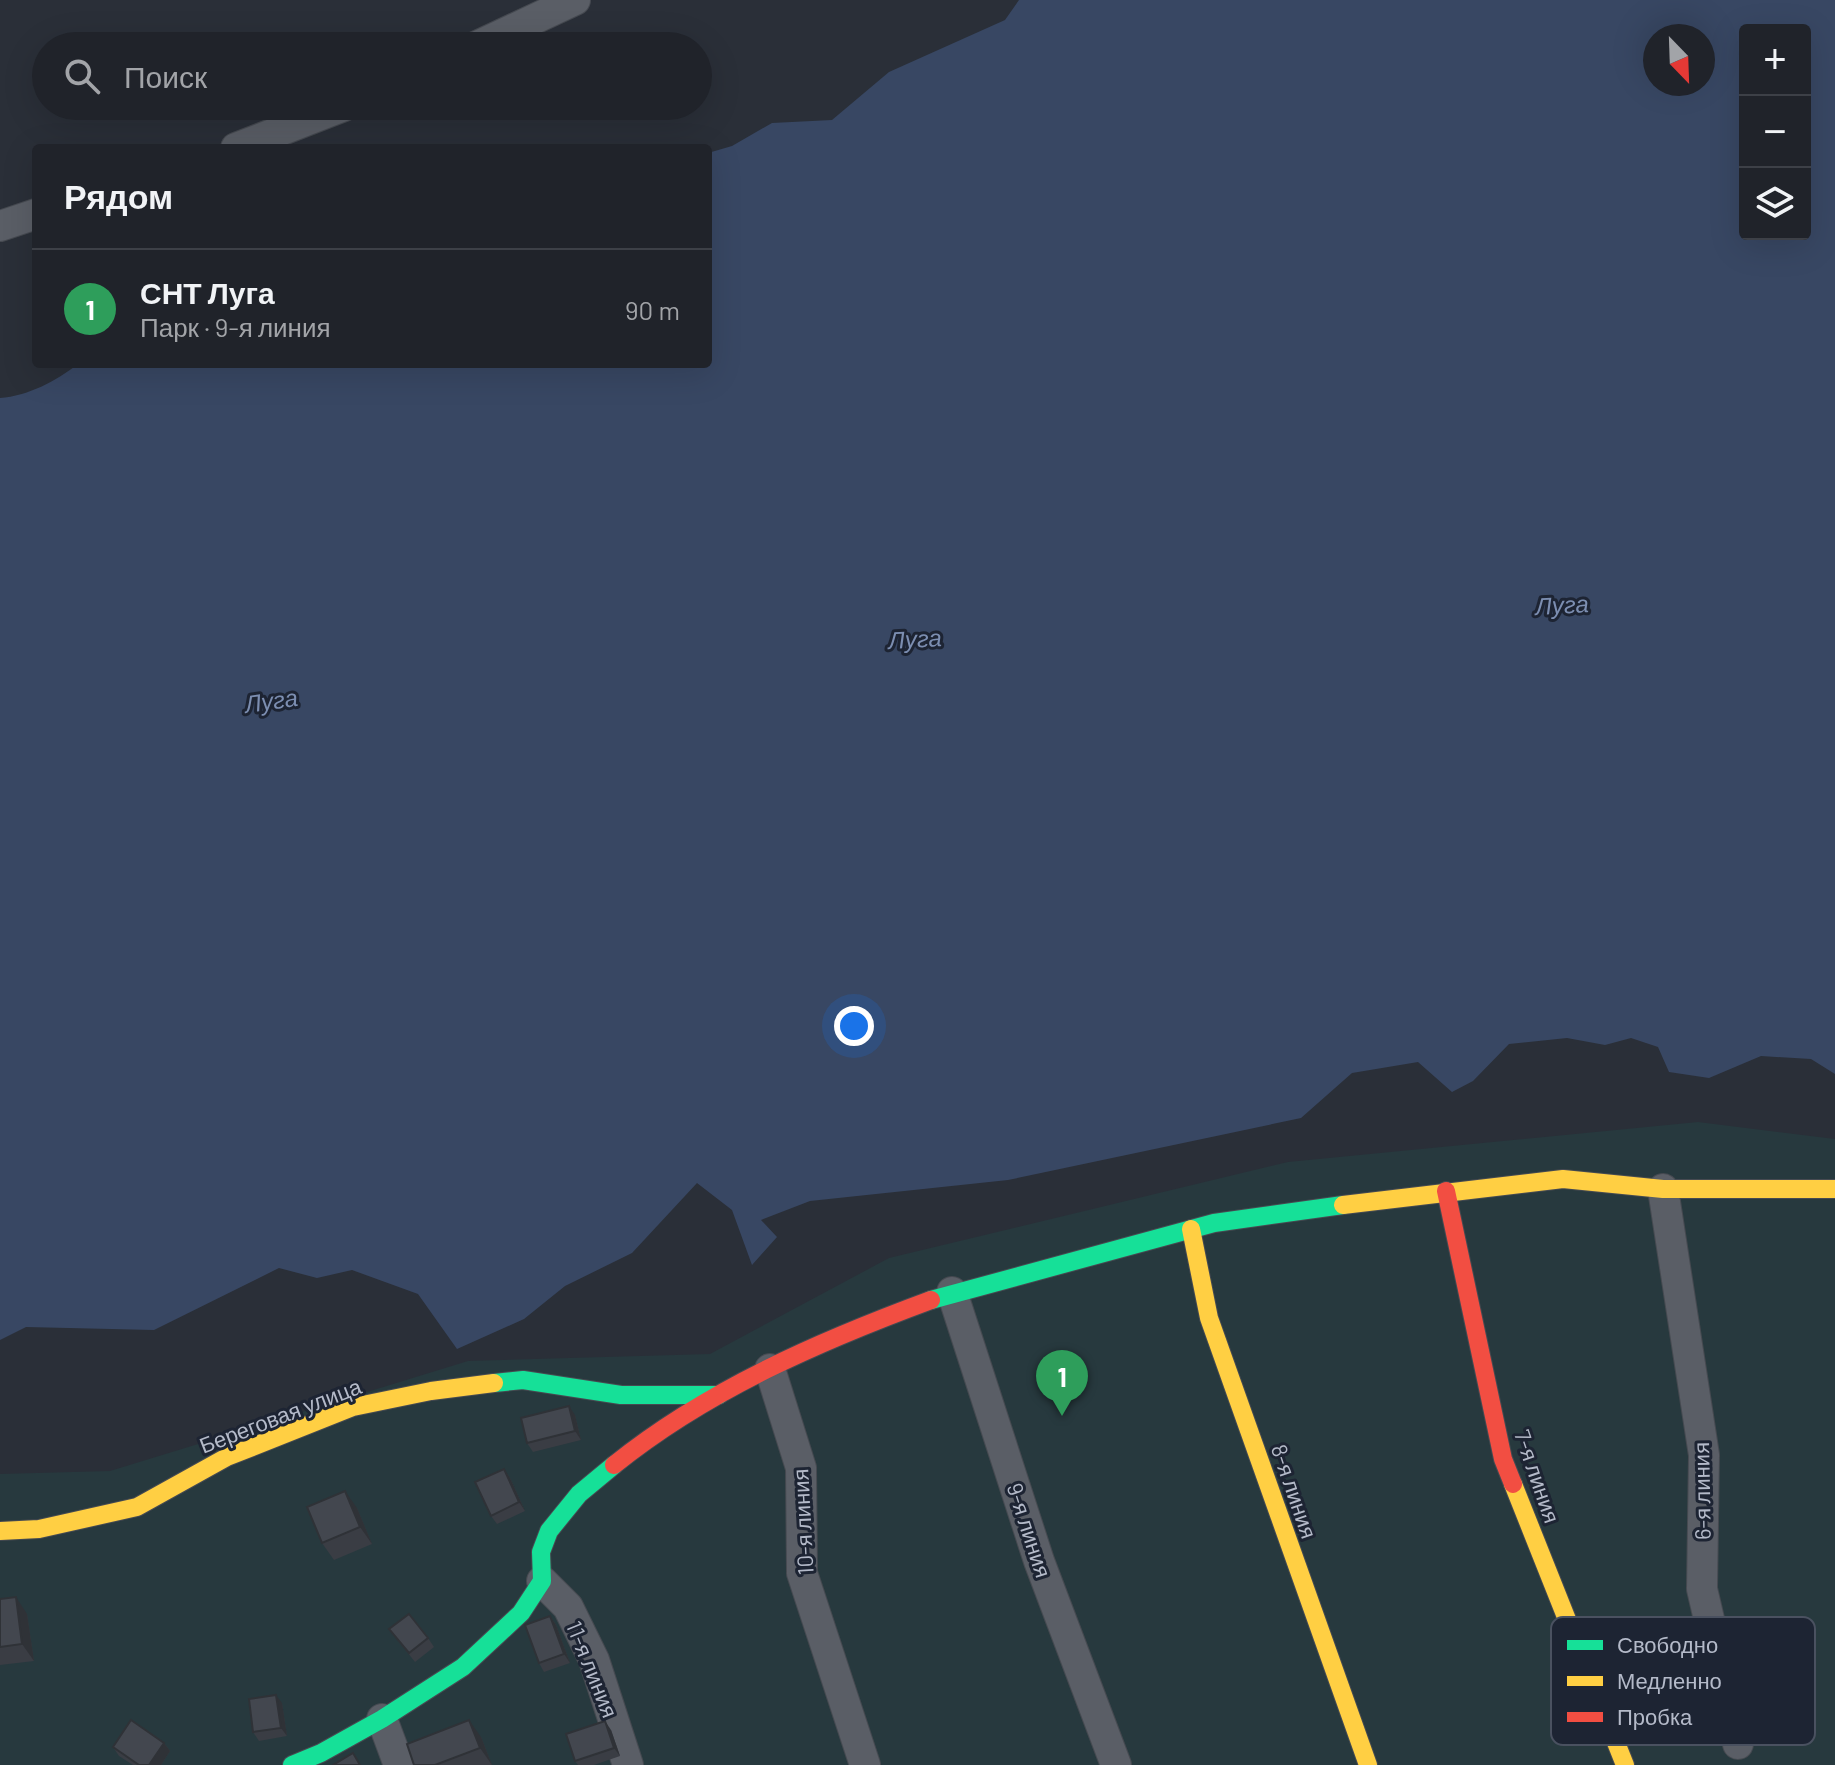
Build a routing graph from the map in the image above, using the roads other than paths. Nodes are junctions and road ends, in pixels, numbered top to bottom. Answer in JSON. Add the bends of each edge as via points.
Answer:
{"nodes":[{"id":1,"x":575,"y":0,"type":"edge"},
{"id":2,"x":507,"y":32,"type":"edge"},
{"id":3,"x":308,"y":120,"type":"edge"},
{"id":4,"x":246,"y":144,"type":"edge"},
{"id":5,"x":32,"y":215,"type":"edge"},
{"id":6,"x":0,"y":226,"type":"edge"},
{"id":7,"x":1663,"y":1189,"type":"junction"},
{"id":8,"x":1835,"y":1189,"type":"edge"},
{"id":9,"x":1446,"y":1191,"type":"junction"},
{"id":10,"x":1191,"y":1229,"type":"junction"},
{"id":11,"x":952,"y":1292,"type":"junction"},
{"id":12,"x":770,"y":1369,"type":"junction"},
{"id":13,"x":719,"y":1395,"type":"junction"},
{"id":14,"x":0,"y":1531,"type":"edge"},
{"id":15,"x":542,"y":1581,"type":"junction"},
{"id":16,"x":1566,"y":1617,"type":"edge"},
{"id":17,"x":1709,"y":1617,"type":"edge"},
{"id":18,"x":382,"y":1719,"type":"junction"},
{"id":19,"x":1617,"y":1745,"type":"edge"},
{"id":20,"x":292,"y":1765,"type":"edge"},
{"id":21,"x":399,"y":1765,"type":"edge"},
{"id":22,"x":628,"y":1765,"type":"edge"},
{"id":23,"x":865,"y":1765,"type":"edge"},
{"id":24,"x":1116,"y":1765,"type":"edge"},
{"id":25,"x":1368,"y":1765,"type":"edge"},
{"id":26,"x":1625,"y":1765,"type":"edge"}],
"edges":[{"from":1,"to":2,"type":"street"},
{"from":3,"to":4,"type":"street"},
{"from":5,"to":6,"type":"street"},
{"from":7,"to":8,"type":"street"},
{"from":7,"to":9,"type":"street","via":[[1563,1179]]},
{"from":7,"to":17,"type":"street","name":"6-я линия","via":[[1704,1455],[1702,1589]]},
{"from":9,"to":10,"type":"street"},
{"from":9,"to":16,"type":"street","name":"7-я линия","via":[[1503,1459]]},
{"from":10,"to":11,"type":"street"},
{"from":10,"to":25,"type":"street","name":"8-я линия","via":[[1209,1318]]},
{"from":11,"to":12,"type":"street","via":[[849,1330]]},
{"from":11,"to":24,"type":"street","name":"9-я линия","via":[[1039,1561]]},
{"from":12,"to":13,"type":"street"},
{"from":12,"to":23,"type":"street","name":"10-я линия","via":[[801,1468],[802,1573]]},
{"from":13,"to":14,"type":"street","name":"Береговая улица","via":[[621,1395],[523,1380],[431,1391],[353,1407],[227,1457],[137,1507],[39,1529]]},
{"from":13,"to":15,"type":"street","via":[[643,1442],[579,1494],[549,1531],[541,1552]]},
{"from":15,"to":18,"type":"street","via":[[521,1613],[463,1667]]},
{"from":15,"to":22,"type":"street","name":"11-я линия","via":[[568,1607],[594,1660]]},
{"from":18,"to":20,"type":"street"},
{"from":18,"to":21,"type":"street"},
{"from":19,"to":26,"type":"street","name":"7-я линия"}]}
